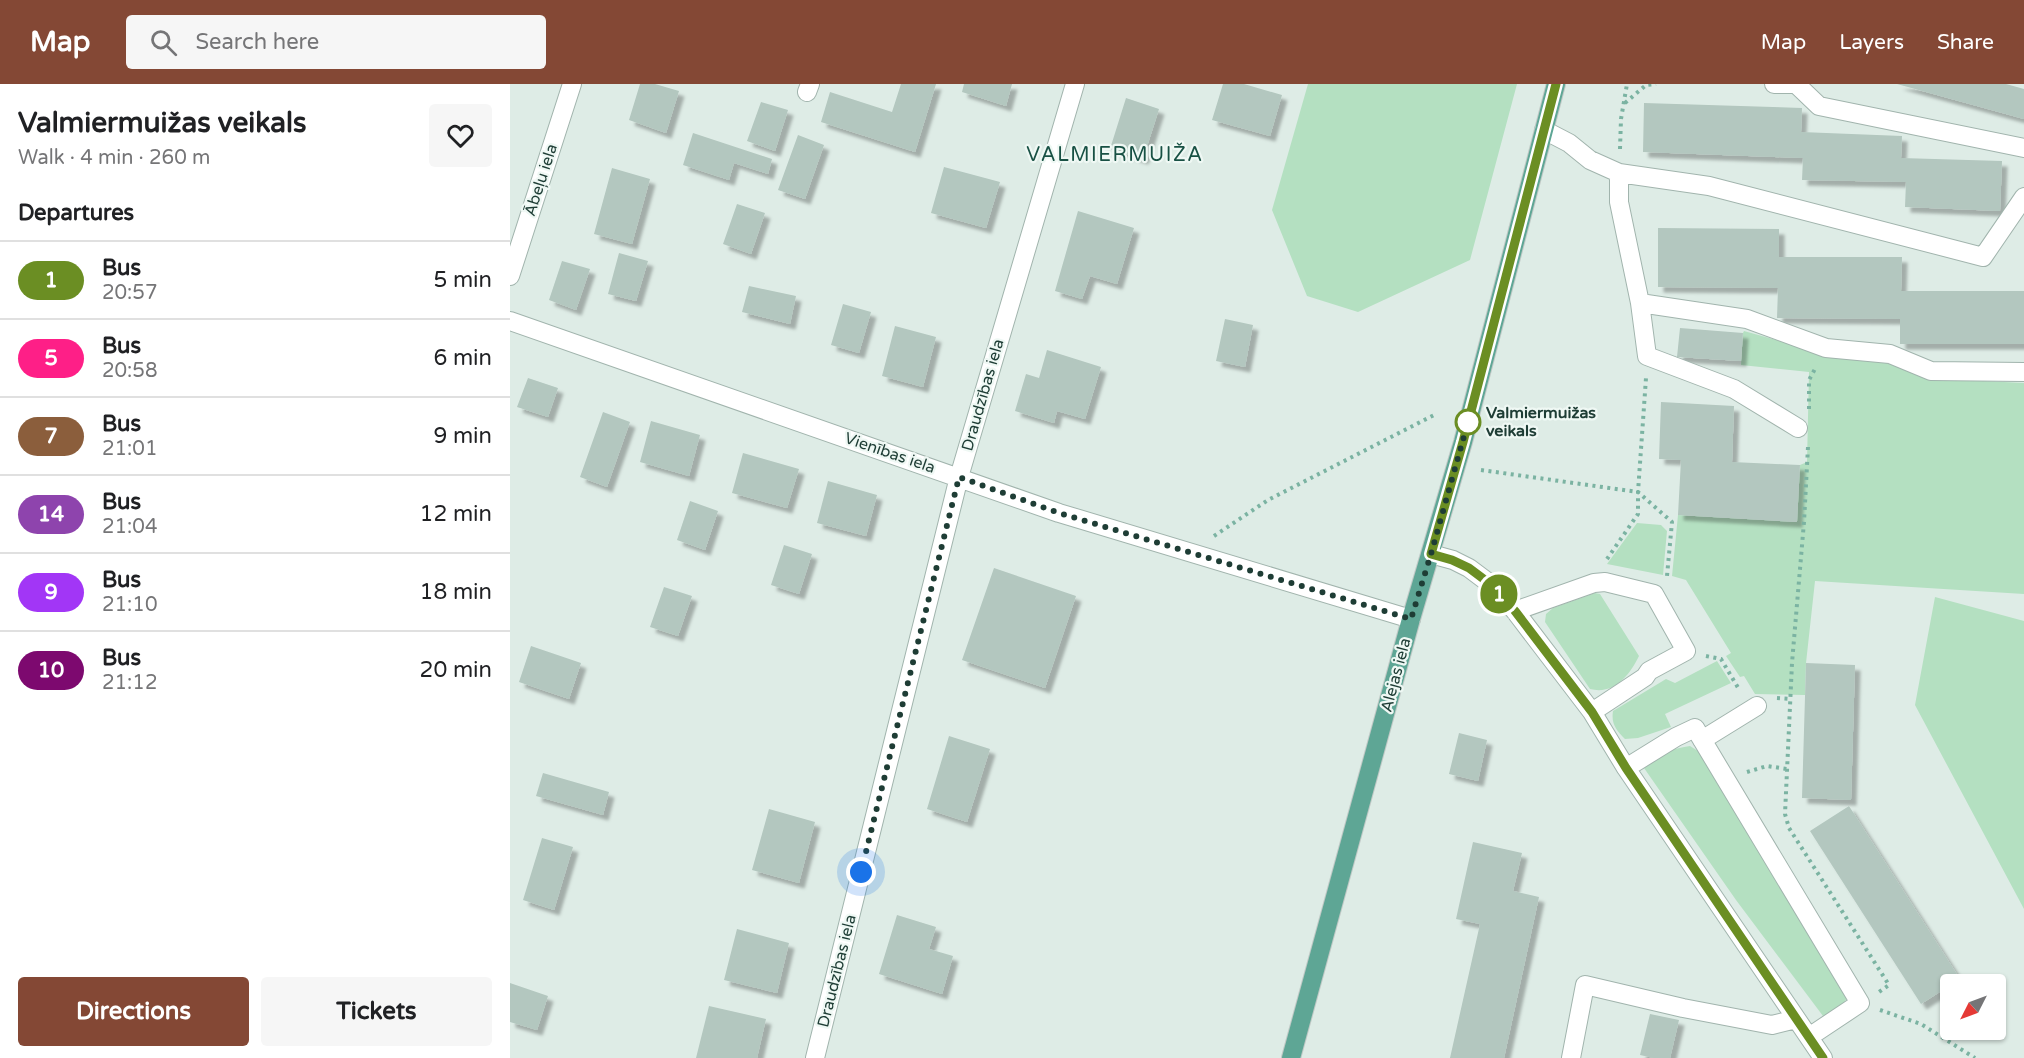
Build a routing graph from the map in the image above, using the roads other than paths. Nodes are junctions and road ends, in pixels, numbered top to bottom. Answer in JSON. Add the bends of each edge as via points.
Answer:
{"nodes":[{"id":1,"x":572,"y":84,"type":"edge"},
{"id":2,"x":1075,"y":84,"type":"edge"},
{"id":3,"x":1556,"y":84,"type":"edge"},
{"id":4,"x":1774,"y":84,"type":"edge"},
{"id":5,"x":1796,"y":84,"type":"edge"},
{"id":6,"x":1544,"y":130,"type":"junction"},
{"id":7,"x":2024,"y":148,"type":"edge"},
{"id":8,"x":1619,"y":173,"type":"junction"},
{"id":9,"x":2024,"y":197,"type":"edge"},
{"id":10,"x":510,"y":276,"type":"edge"},
{"id":11,"x":1640,"y":303,"type":"junction"},
{"id":12,"x":510,"y":321,"type":"edge"},
{"id":13,"x":2024,"y":372,"type":"edge"},
{"id":14,"x":1805,"y":427,"type":"road end"},
{"id":15,"x":959,"y":477,"type":"junction"},
{"id":16,"x":1431,"y":554,"type":"junction"},
{"id":17,"x":1515,"y":611,"type":"junction"},
{"id":18,"x":1411,"y":619,"type":"junction"},
{"id":19,"x":1754,"y":708,"type":"road end"},
{"id":20,"x":1592,"y":712,"type":"junction"},
{"id":21,"x":1702,"y":741,"type":"junction"},
{"id":22,"x":1626,"y":768,"type":"junction"},
{"id":23,"x":1796,"y":1019,"type":"junction"},
{"id":24,"x":1809,"y":1037,"type":"junction"},
{"id":25,"x":815,"y":1058,"type":"edge"},
{"id":26,"x":1291,"y":1058,"type":"edge"},
{"id":27,"x":1571,"y":1058,"type":"edge"},
{"id":28,"x":1823,"y":1058,"type":"edge"}],
"edges":[{"from":1,"to":10,"type":"street","name":"Ābeļu iela"},
{"from":2,"to":15,"type":"street","name":"Draudzības iela"},
{"from":3,"to":6,"type":"main road","name":"Alejas iela"},
{"from":4,"to":5,"type":"street"},
{"from":5,"to":7,"type":"street","via":[[1820,105]]},
{"from":6,"to":8,"type":"street","via":[[1590,160]]},
{"from":6,"to":16,"type":"main road","name":"Alejas iela"},
{"from":8,"to":9,"type":"street","via":[[1709,186],[1983,257]]},
{"from":8,"to":11,"type":"street","via":[[1619,202]]},
{"from":11,"to":13,"type":"street","via":[[1747,319],[1826,348],[1890,354],[1931,371]]},
{"from":11,"to":14,"type":"street","via":[[1647,356],[1734,389]]},
{"from":12,"to":15,"type":"street","name":"Vienības iela"},
{"from":15,"to":18,"type":"street","name":"Vienības iela","via":[[1059,513]]},
{"from":15,"to":25,"type":"street","name":"Draudzības iela"},
{"from":16,"to":17,"type":"street","via":[[1469,568]]},
{"from":16,"to":18,"type":"main road","name":"Alejas iela"},
{"from":17,"to":20,"type":"street"},
{"from":17,"to":20,"type":"street","via":[[1593,583],[1605,582],[1654,594],[1686,651],[1649,671]]},
{"from":18,"to":26,"type":"main road","name":"Alejas iela"},
{"from":19,"to":21,"type":"street"},
{"from":20,"to":22,"type":"street"},
{"from":21,"to":22,"type":"street","via":[[1695,728]]},
{"from":21,"to":24,"type":"street","via":[[1860,1003]]},
{"from":22,"to":23,"type":"street"},
{"from":23,"to":24,"type":"street"},
{"from":23,"to":27,"type":"street","via":[[1773,1025],[1585,985]]},
{"from":24,"to":28,"type":"street"}]}
